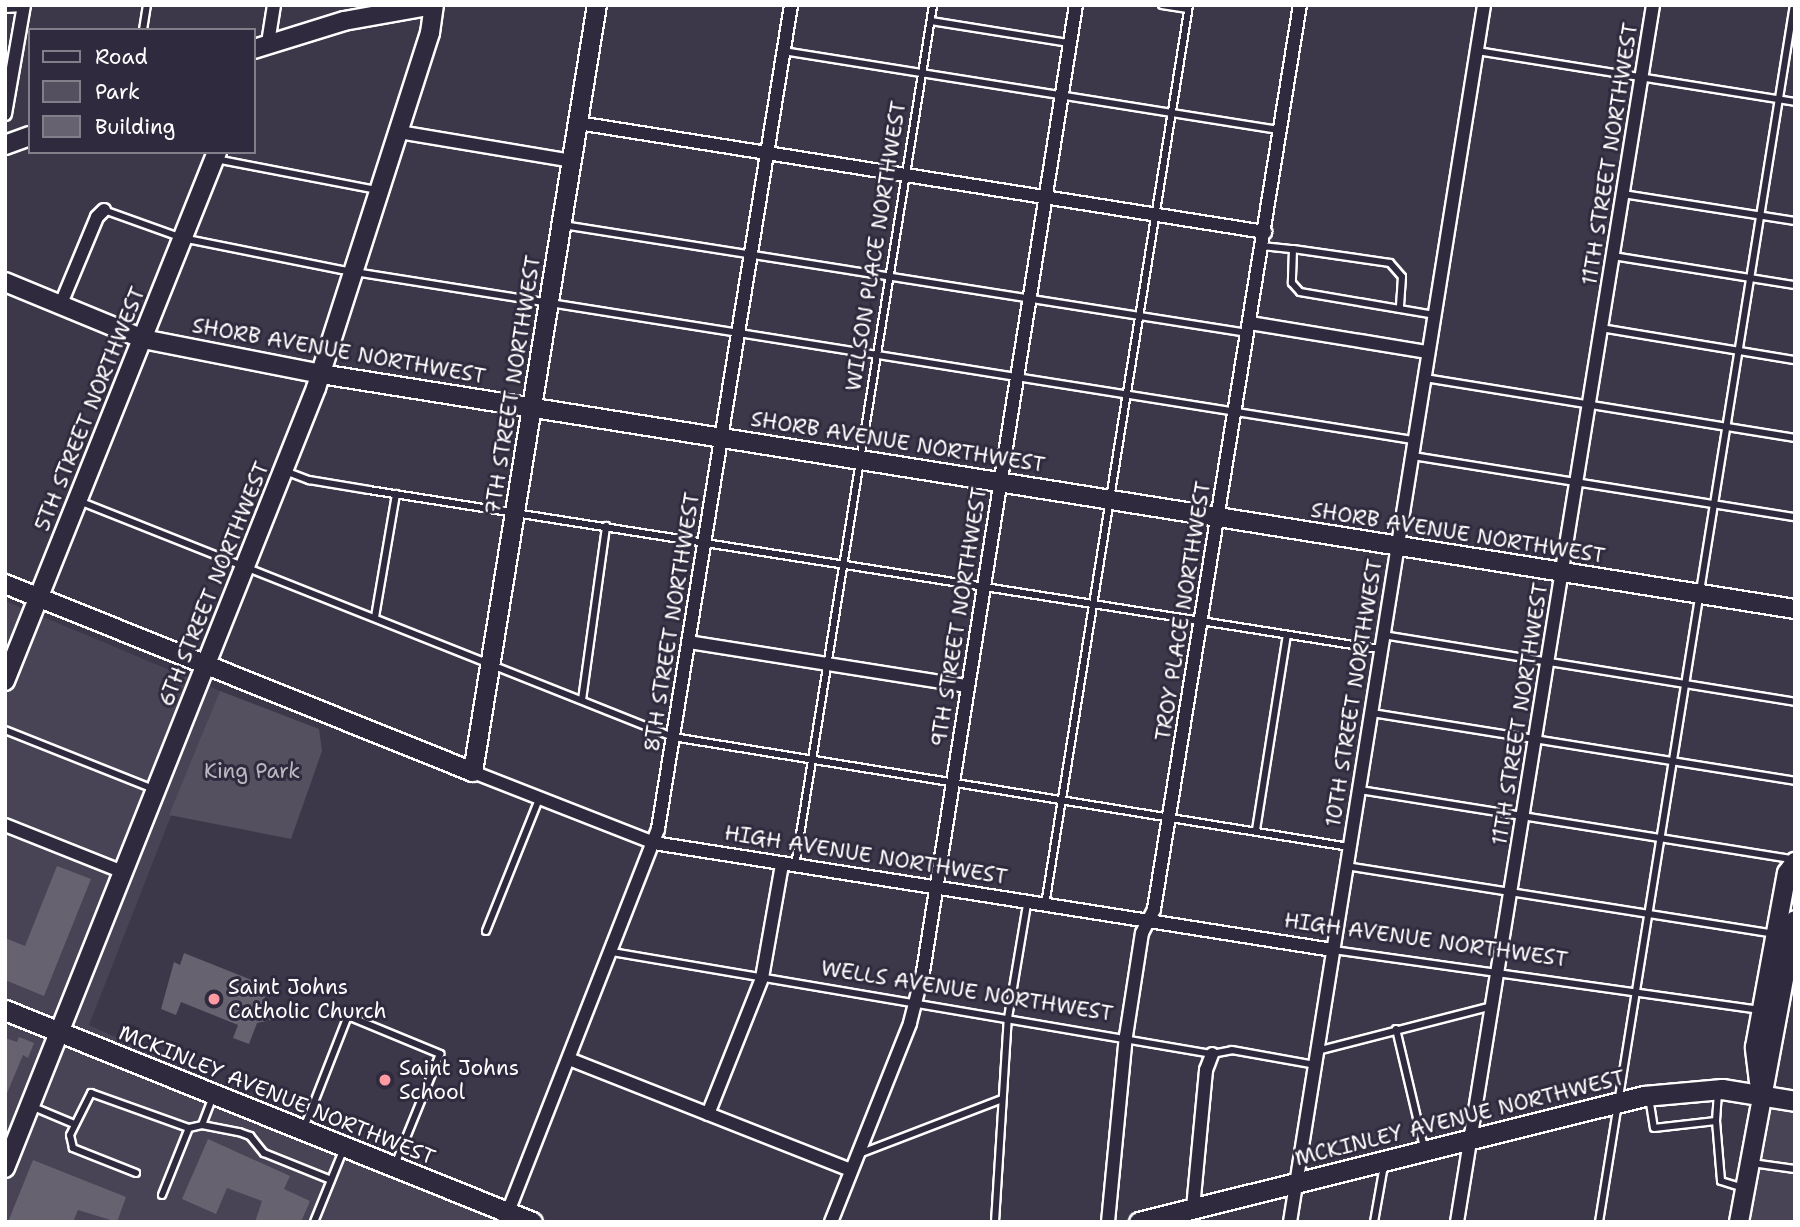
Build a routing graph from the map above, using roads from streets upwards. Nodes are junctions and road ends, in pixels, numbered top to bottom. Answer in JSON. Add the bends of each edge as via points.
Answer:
{"nodes":[{"id":1,"x":274,"y":5,"type":"edge"},
{"id":2,"x":434,"y":5,"type":"edge"},
{"id":3,"x":597,"y":5,"type":"edge"},
{"id":4,"x":791,"y":5,"type":"edge"},
{"id":5,"x":1076,"y":5,"type":"edge"},
{"id":6,"x":1300,"y":5,"type":"edge"},
{"id":7,"x":1484,"y":5,"type":"edge"},
{"id":8,"x":1653,"y":5,"type":"edge"},
{"id":9,"x":23,"y":7,"type":"edge"},
{"id":10,"x":258,"y":49,"type":"edge"},
{"id":11,"x":5,"y":114,"type":"edge"},
{"id":12,"x":578,"y":123,"type":"junction"},
{"id":13,"x":398,"y":132,"type":"junction"},
{"id":14,"x":28,"y":137,"type":"edge"},
{"id":15,"x":5,"y":145,"type":"edge"},
{"id":16,"x":768,"y":153,"type":"junction"},
{"id":17,"x":215,"y":155,"type":"edge"},
{"id":18,"x":572,"y":161,"type":"junction"},
{"id":19,"x":1045,"y":197,"type":"junction"},
{"id":20,"x":104,"y":210,"type":"road end"},
{"id":21,"x":1264,"y":239,"type":"junction"},
{"id":22,"x":5,"y":282,"type":"edge"},
{"id":23,"x":60,"y":306,"type":"junction"},
{"id":24,"x":1249,"y":328,"type":"junction"},
{"id":25,"x":143,"y":339,"type":"junction"},
{"id":26,"x":1428,"y":352,"type":"junction"},
{"id":27,"x":321,"y":374,"type":"junction"},
{"id":28,"x":532,"y":406,"type":"junction"},
{"id":29,"x":723,"y":437,"type":"junction"},
{"id":30,"x":1000,"y":481,"type":"junction"},
{"id":31,"x":1219,"y":517,"type":"junction"},
{"id":32,"x":1396,"y":545,"type":"junction"},
{"id":33,"x":1562,"y":573,"type":"junction"},
{"id":34,"x":5,"y":584,"type":"edge"},
{"id":35,"x":39,"y":598,"type":"junction"},
{"id":36,"x":1795,"y":609,"type":"edge"},
{"id":37,"x":689,"y":642,"type":"junction"},
{"id":38,"x":206,"y":664,"type":"junction"},
{"id":39,"x":5,"y":681,"type":"edge"},
{"id":40,"x":968,"y":685,"type":"junction"},
{"id":41,"x":473,"y":772,"type":"junction"},
{"id":42,"x":5,"y":825,"type":"edge"},
{"id":43,"x":654,"y":843,"type":"junction"},
{"id":44,"x":1795,"y":861,"type":"edge"},
{"id":45,"x":788,"y":865,"type":"junction"},
{"id":46,"x":123,"y":872,"type":"junction"},
{"id":47,"x":935,"y":889,"type":"junction"},
{"id":48,"x":1795,"y":920,"type":"edge"},
{"id":49,"x":1148,"y":922,"type":"junction"},
{"id":50,"x":1333,"y":950,"type":"junction"},
{"id":51,"x":1789,"y":984,"type":"edge"},
{"id":52,"x":5,"y":1010,"type":"edge"},
{"id":53,"x":59,"y":1032,"type":"junction"},
{"id":54,"x":1212,"y":1054,"type":"road end"},
{"id":55,"x":569,"y":1059,"type":"junction"},
{"id":56,"x":1760,"y":1092,"type":"junction"},
{"id":57,"x":1795,"y":1101,"type":"edge"},
{"id":58,"x":708,"y":1114,"type":"junction"},
{"id":59,"x":1470,"y":1137,"type":"junction"},
{"id":60,"x":5,"y":1168,"type":"edge"},
{"id":61,"x":851,"y":1170,"type":"junction"},
{"id":62,"x":1297,"y":1182,"type":"junction"},
{"id":63,"x":1193,"y":1208,"type":"junction"},
{"id":64,"x":506,"y":1217,"type":"edge"},
{"id":65,"x":532,"y":1222,"type":"edge"},
{"id":66,"x":831,"y":1222,"type":"edge"},
{"id":67,"x":1108,"y":1222,"type":"edge"},
{"id":68,"x":1139,"y":1222,"type":"edge"},
{"id":69,"x":1290,"y":1222,"type":"edge"},
{"id":70,"x":1457,"y":1222,"type":"edge"},
{"id":71,"x":1739,"y":1222,"type":"edge"}],
"edges":[{"from":1,"to":10,"type":"street"},
{"from":2,"to":10,"type":"street","via":[[344,21]]},
{"from":2,"to":13,"type":"street","name":"6TH STREET NORTHWEST"},
{"from":3,"to":12,"type":"street","name":"7TH STREET NORTHWEST"},
{"from":4,"to":16,"type":"street","name":"8TH STREET NORTHWEST"},
{"from":5,"to":19,"type":"street","name":"9TH STREET NORTHWEST"},
{"from":6,"to":21,"type":"street","name":"TROY PLACE NORTHWEST"},
{"from":7,"to":26,"type":"street","name":"10TH STREET NORTHWEST"},
{"from":8,"to":33,"type":"street","name":"11TH STREET NORTHWEST"},
{"from":9,"to":11,"type":"street"},
{"from":12,"to":16,"type":"street"},
{"from":12,"to":18,"type":"street","name":"7TH STREET NORTHWEST"},
{"from":13,"to":18,"type":"street"},
{"from":13,"to":27,"type":"street","name":"6TH STREET NORTHWEST"},
{"from":14,"to":15,"type":"street"},
{"from":16,"to":19,"type":"street"},
{"from":16,"to":29,"type":"street","name":"8TH STREET NORTHWEST"},
{"from":17,"to":25,"type":"street","name":"5TH STREET NORTHWEST"},
{"from":18,"to":28,"type":"street","name":"7TH STREET NORTHWEST"},
{"from":19,"to":21,"type":"street"},
{"from":19,"to":30,"type":"street","name":"9TH STREET NORTHWEST"},
{"from":20,"to":23,"type":"street"},
{"from":21,"to":24,"type":"street","name":"TROY PLACE NORTHWEST"},
{"from":22,"to":23,"type":"street","name":"SHORB AVENUE NORTHWEST"},
{"from":23,"to":25,"type":"street","name":"SHORB AVENUE NORTHWEST"},
{"from":24,"to":26,"type":"street"},
{"from":24,"to":31,"type":"street","name":"TROY PLACE NORTHWEST"},
{"from":25,"to":27,"type":"street","name":"SHORB AVENUE NORTHWEST"},
{"from":25,"to":35,"type":"street","name":"5TH STREET NORTHWEST"},
{"from":26,"to":32,"type":"street","name":"10TH STREET NORTHWEST"},
{"from":27,"to":28,"type":"street","name":"SHORB AVENUE NORTHWEST"},
{"from":27,"to":38,"type":"street","name":"6TH STREET NORTHWEST"},
{"from":28,"to":29,"type":"street","name":"SHORB AVENUE NORTHWEST"},
{"from":28,"to":41,"type":"street","name":"7TH STREET NORTHWEST"},
{"from":29,"to":30,"type":"street","name":"SHORB AVENUE NORTHWEST"},
{"from":29,"to":37,"type":"street","name":"8TH STREET NORTHWEST"},
{"from":30,"to":31,"type":"street","name":"SHORB AVENUE NORTHWEST"},
{"from":30,"to":40,"type":"street","name":"9TH STREET NORTHWEST"},
{"from":31,"to":32,"type":"street","name":"SHORB AVENUE NORTHWEST"},
{"from":31,"to":49,"type":"street","name":"TROY PLACE NORTHWEST","via":[[1170,818]]},
{"from":32,"to":33,"type":"street","name":"SHORB AVENUE NORTHWEST"},
{"from":32,"to":50,"type":"street","name":"10TH STREET NORTHWEST"},
{"from":33,"to":36,"type":"street","name":"SHORB AVENUE NORTHWEST"},
{"from":33,"to":59,"type":"street","name":"11TH STREET NORTHWEST"},
{"from":34,"to":35,"type":"street","name":"HIGH AVENUE NORTHWEST"},
{"from":35,"to":38,"type":"street","name":"HIGH AVENUE NORTHWEST"},
{"from":35,"to":39,"type":"street","name":"5TH STREET NORTHWEST"},
{"from":37,"to":40,"type":"street"},
{"from":37,"to":43,"type":"street","name":"8TH STREET NORTHWEST"},
{"from":38,"to":41,"type":"street","name":"HIGH AVENUE NORTHWEST"},
{"from":38,"to":46,"type":"street","name":"6TH STREET NORTHWEST"},
{"from":40,"to":47,"type":"street","name":"9TH STREET NORTHWEST"},
{"from":41,"to":43,"type":"street","name":"HIGH AVENUE NORTHWEST"},
{"from":42,"to":46,"type":"street"},
{"from":43,"to":45,"type":"street","name":"HIGH AVENUE NORTHWEST"},
{"from":43,"to":55,"type":"street","name":"8TH STREET NORTHWEST"},
{"from":44,"to":56,"type":"street","via":[[1787,873],[1755,1047]]},
{"from":45,"to":47,"type":"street","name":"HIGH AVENUE NORTHWEST"},
{"from":45,"to":58,"type":"street","name":"WILSON PLACE NORTHWEST","via":[[762,978]]},
{"from":46,"to":53,"type":"street","name":"6TH STREET NORTHWEST"},
{"from":47,"to":49,"type":"street","name":"HIGH AVENUE NORTHWEST"},
{"from":47,"to":61,"type":"street","name":"9TH STREET NORTHWEST","via":[[917,1003]]},
{"from":48,"to":51,"type":"street"},
{"from":49,"to":50,"type":"street","name":"HIGH AVENUE NORTHWEST"},
{"from":49,"to":67,"type":"street","name":"TROY PLACE NORTHWEST","via":[[1142,933],[1126,1036]]},
{"from":50,"to":62,"type":"street","name":"10TH STREET NORTHWEST"},
{"from":51,"to":56,"type":"street"},
{"from":52,"to":53,"type":"main road","name":"MCKINLEY AVENUE NORTHWEST"},
{"from":53,"to":60,"type":"street","name":"6TH STREET NORTHWEST"},
{"from":53,"to":64,"type":"main road","name":"MCKINLEY AVENUE NORTHWEST","via":[[394,1166]]},
{"from":54,"to":63,"type":"street","via":[[1206,1070]]},
{"from":55,"to":58,"type":"street"},
{"from":55,"to":64,"type":"street","name":"8TH STREET NORTHWEST"},
{"from":56,"to":57,"type":"main road","name":"MCKINLEY AVENUE NORTHWEST"},
{"from":56,"to":59,"type":"main road","name":"MCKINLEY AVENUE NORTHWEST","via":[[1719,1089],[1649,1095]]},
{"from":56,"to":71,"type":"street"},
{"from":58,"to":61,"type":"street"},
{"from":59,"to":62,"type":"main road","name":"MCKINLEY AVENUE NORTHWEST"},
{"from":59,"to":70,"type":"street","name":"11TH STREET NORTHWEST"},
{"from":61,"to":66,"type":"street","name":"9TH STREET NORTHWEST"},
{"from":62,"to":63,"type":"main road","name":"MCKINLEY AVENUE NORTHWEST"},
{"from":62,"to":69,"type":"street","name":"10TH STREET NORTHWEST"},
{"from":63,"to":68,"type":"main road","name":"MCKINLEY AVENUE NORTHWEST"},
{"from":64,"to":65,"type":"main road","name":"MCKINLEY AVENUE NORTHWEST"}]}
